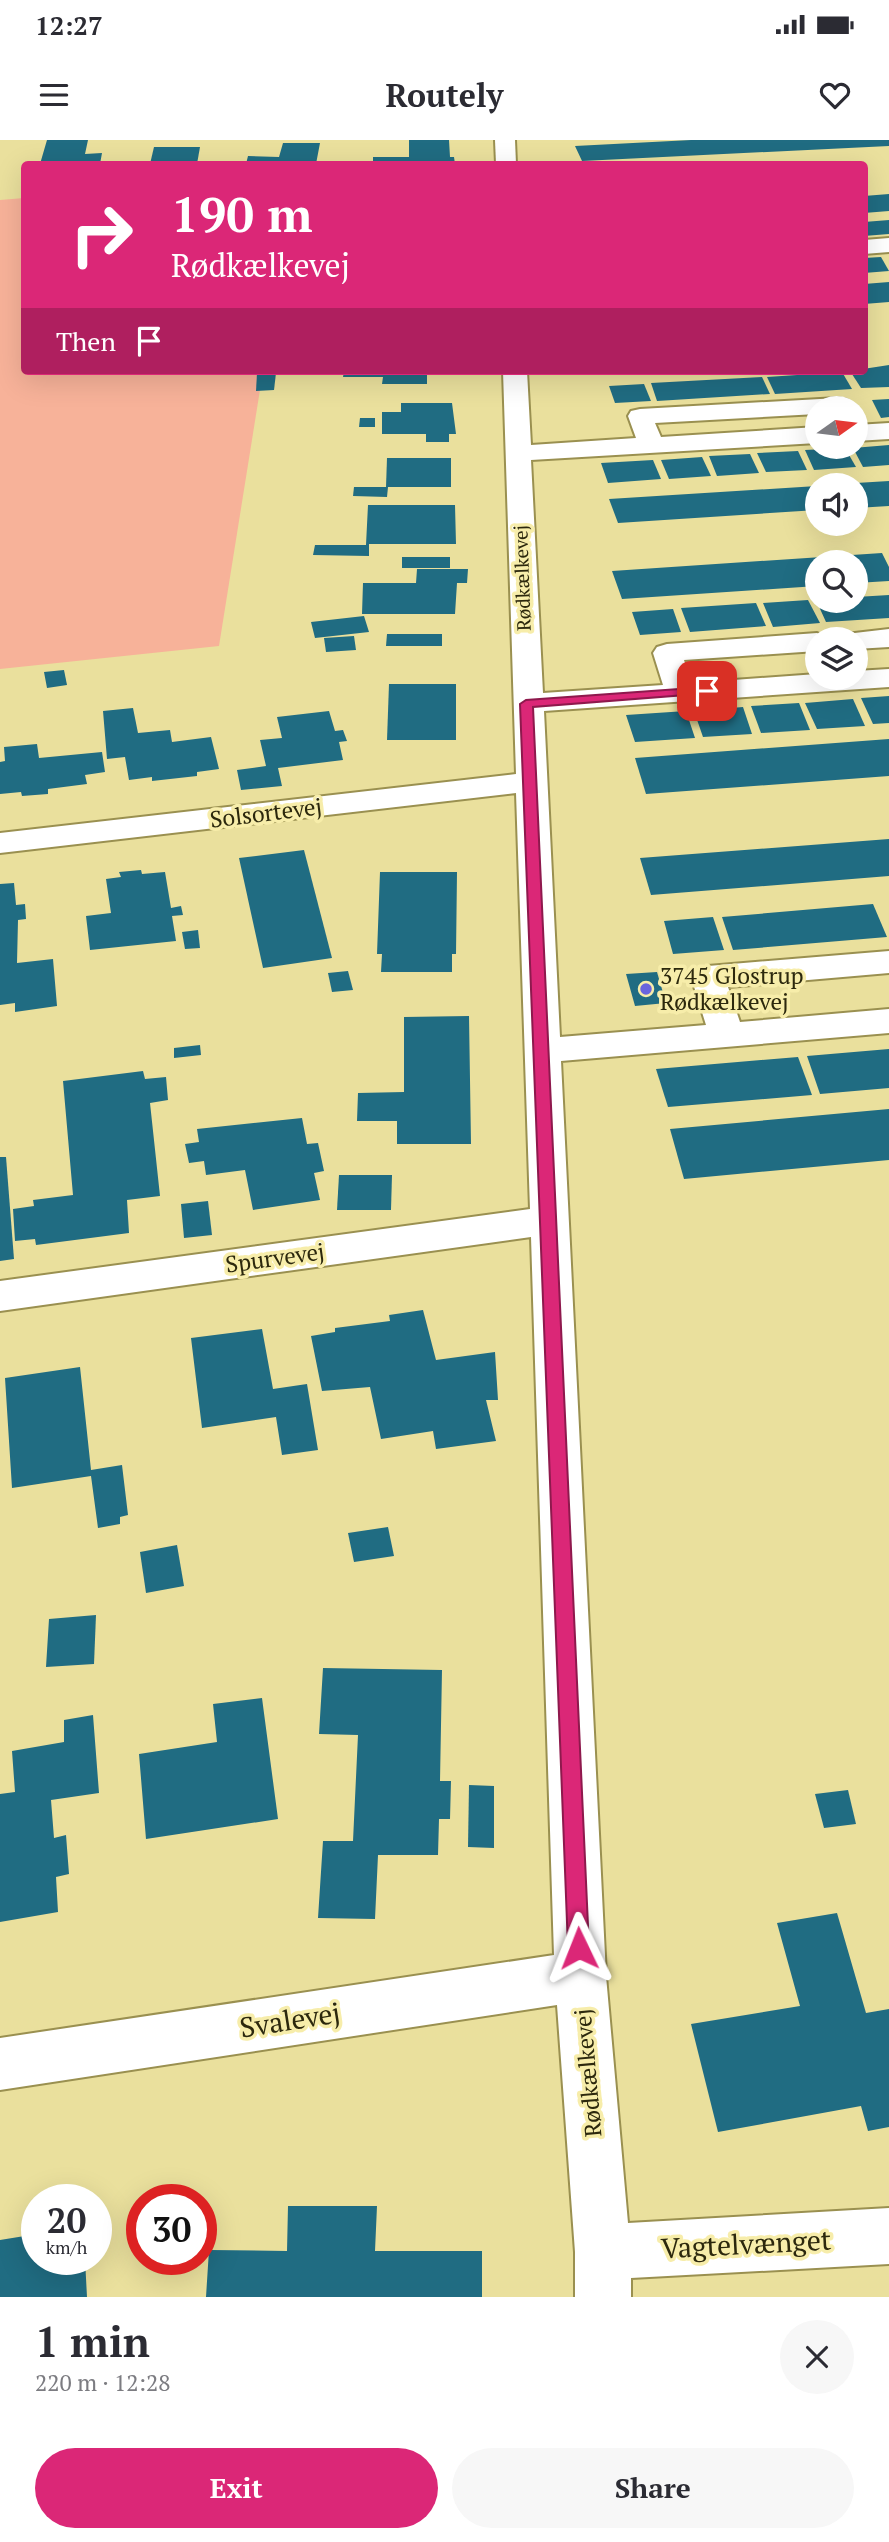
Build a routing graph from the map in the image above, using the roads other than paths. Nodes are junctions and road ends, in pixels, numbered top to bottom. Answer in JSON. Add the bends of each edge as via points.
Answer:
{"nodes":[{"id":1,"x":505,"y":140,"type":"edge"},
{"id":2,"x":506,"y":161,"type":"edge"},
{"id":3,"x":889,"y":245,"type":"edge"},
{"id":4,"x":868,"y":247,"type":"edge"},
{"id":5,"x":515,"y":375,"type":"edge"},
{"id":6,"x":805,"y":407,"type":"edge"},
{"id":7,"x":889,"y":431,"type":"edge"},
{"id":8,"x":868,"y":432,"type":"edge"},
{"id":9,"x":805,"y":436,"type":"edge"},
{"id":10,"x":651,"y":445,"type":"junction"},
{"id":11,"x":518,"y":453,"type":"junction"},
{"id":12,"x":889,"y":638,"type":"edge"},
{"id":13,"x":868,"y":639,"type":"edge"},
{"id":14,"x":805,"y":643,"type":"edge"},
{"id":15,"x":889,"y":678,"type":"edge"},
{"id":16,"x":681,"y":693,"type":"junction"},
{"id":17,"x":526,"y":704,"type":"junction"},
{"id":18,"x":531,"y":782,"type":"junction"},
{"id":19,"x":0,"y":843,"type":"edge"},
{"id":20,"x":889,"y":962,"type":"edge"},
{"id":21,"x":889,"y":1021,"type":"edge"},
{"id":22,"x":727,"y":1035,"type":"junction"},
{"id":23,"x":542,"y":1051,"type":"junction"},
{"id":24,"x":549,"y":1220,"type":"junction"},
{"id":25,"x":0,"y":1296,"type":"edge"},
{"id":26,"x":580,"y":1976,"type":"junction"},
{"id":27,"x":0,"y":2064,"type":"edge"},
{"id":28,"x":889,"y":2236,"type":"edge"},
{"id":29,"x":603,"y":2275,"type":"edge"}],
"edges":[{"from":1,"to":2,"type":"street"},
{"from":3,"to":4,"type":"street"},
{"from":5,"to":11,"type":"street","name":"Rødkælkevej"},
{"from":6,"to":10,"type":"street","via":[[640,416]]},
{"from":7,"to":8,"type":"street"},
{"from":9,"to":10,"type":"street"},
{"from":10,"to":11,"type":"street"},
{"from":11,"to":17,"type":"street","name":"Rødkælkevej"},
{"from":12,"to":13,"type":"street"},
{"from":14,"to":16,"type":"street","via":[[667,653]]},
{"from":15,"to":16,"type":"street"},
{"from":16,"to":17,"type":"street"},
{"from":17,"to":18,"type":"street","name":"Rødkælkevej"},
{"from":18,"to":19,"type":"street","name":"Solsortevej"},
{"from":18,"to":23,"type":"street","name":"Rødkælkevej"},
{"from":20,"to":22,"type":"street","via":[[708,977]]},
{"from":21,"to":22,"type":"street"},
{"from":22,"to":23,"type":"street"},
{"from":23,"to":24,"type":"street","name":"Rødkælkevej"},
{"from":24,"to":25,"type":"street","name":"Spurvevej"},
{"from":24,"to":26,"type":"street","name":"Rødkælkevej"},
{"from":26,"to":27,"type":"street","name":"Svalevej"},
{"from":26,"to":29,"type":"street","name":"Rødkælkevej"},
{"from":28,"to":29,"type":"street","name":"Vagtelvænget"}]}
